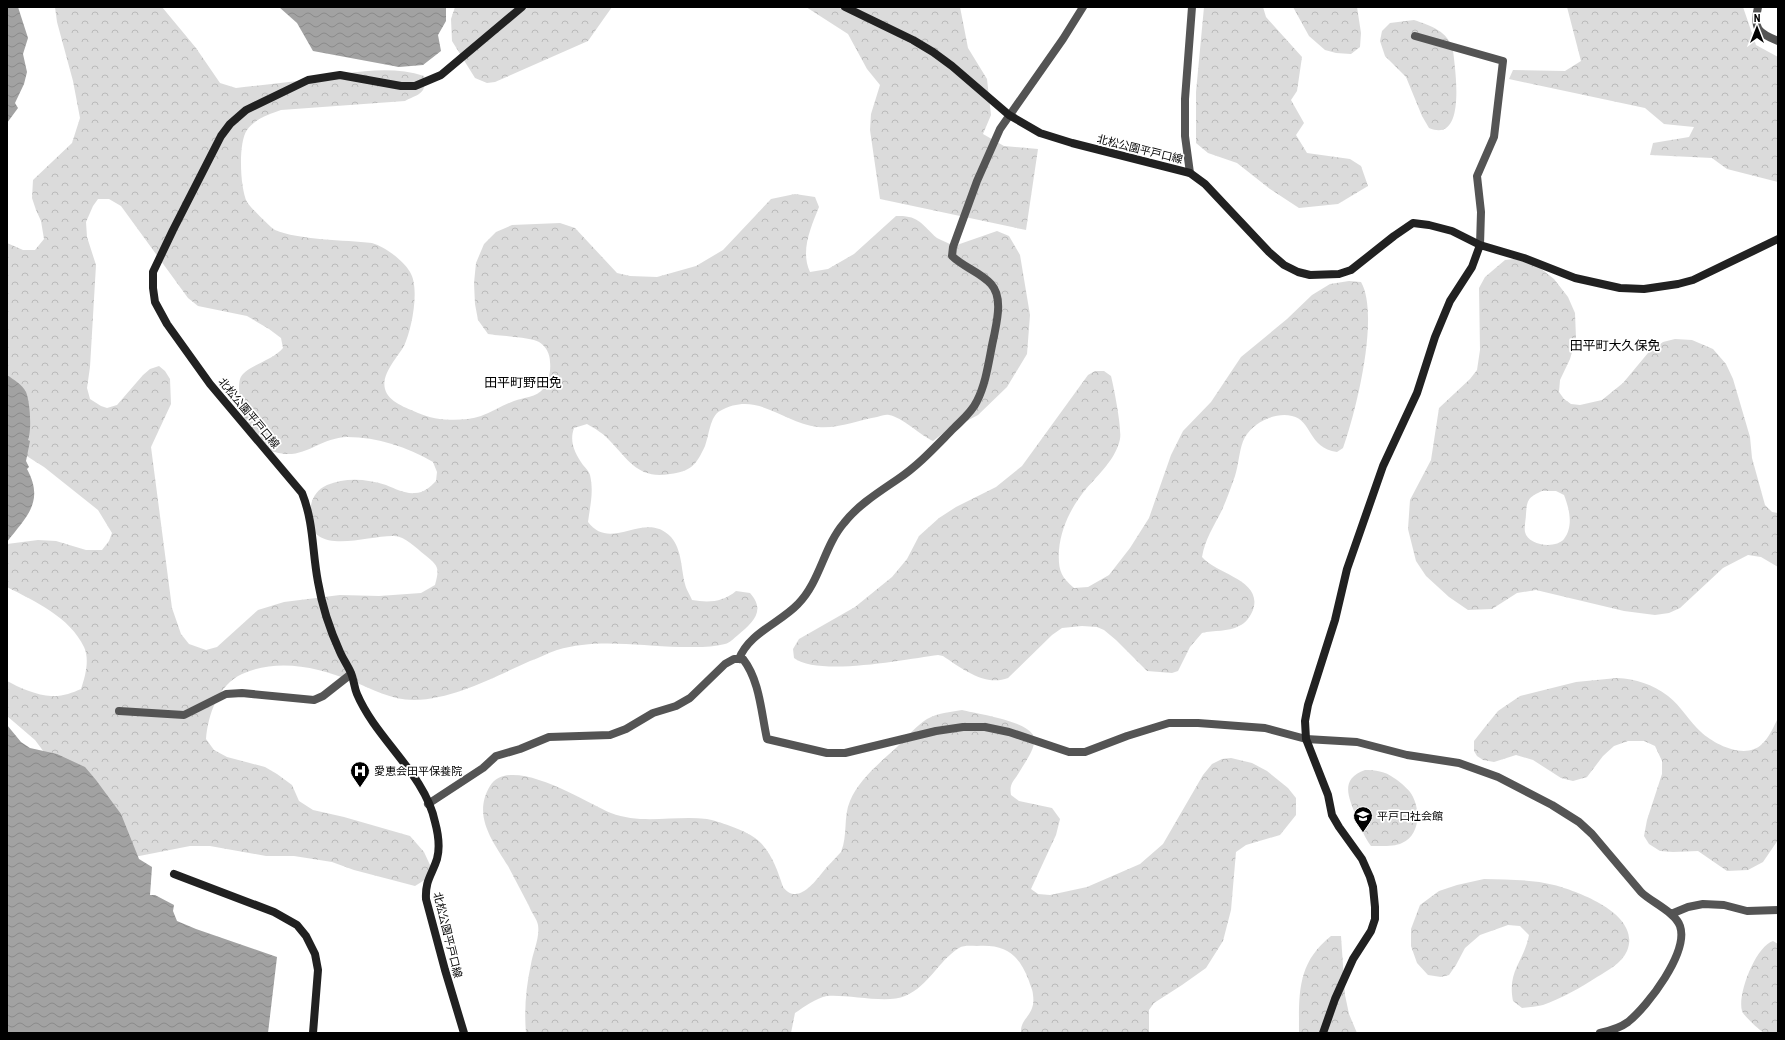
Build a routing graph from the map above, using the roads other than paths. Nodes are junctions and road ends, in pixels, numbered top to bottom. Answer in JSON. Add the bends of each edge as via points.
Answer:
{"nodes":[{"id":1,"x":522,"y":7,"type":"edge"},
{"id":2,"x":845,"y":7,"type":"edge"},
{"id":3,"x":1083,"y":7,"type":"edge"},
{"id":4,"x":1192,"y":7,"type":"edge"},
{"id":5,"x":1758,"y":7,"type":"edge"},
{"id":6,"x":1415,"y":36,"type":"dead end"},
{"id":7,"x":1778,"y":41,"type":"edge"},
{"id":8,"x":1009,"y":115,"type":"junction"},
{"id":9,"x":1190,"y":173,"type":"junction"},
{"id":10,"x":1778,"y":239,"type":"edge"},
{"id":11,"x":1480,"y":245,"type":"junction"},
{"id":12,"x":739,"y":659,"type":"junction"},
{"id":13,"x":351,"y":674,"type":"junction"},
{"id":14,"x":119,"y":712,"type":"dead end"},
{"id":15,"x":1306,"y":739,"type":"junction"},
{"id":16,"x":428,"y":804,"type":"junction"},
{"id":17,"x":174,"y":874,"type":"dead end"},
{"id":18,"x":1778,"y":910,"type":"edge"},
{"id":19,"x":1671,"y":914,"type":"junction"},
{"id":20,"x":313,"y":1033,"type":"edge"},
{"id":21,"x":464,"y":1033,"type":"edge"},
{"id":22,"x":1323,"y":1033,"type":"edge"},
{"id":23,"x":1600,"y":1033,"type":"edge"}],
"edges":[{"from":1,"to":13,"type":"main road","name":"北松公園平戸口線","via":[[441,75],[415,86],[401,86],[340,75],[322,77],[308,80],[246,110],[221,136],[153,272],[155,302],[166,324],[210,384],[302,493],[309,511],[323,605]]},
{"from":2,"to":8,"type":"main road","name":"北松公園平戸口線","via":[[933,52]]},
{"from":3,"to":8,"type":"street","via":[[1056,51]]},
{"from":4,"to":9,"type":"street","via":[[1185,99],[1185,136]]},
{"from":5,"to":7,"type":"street","via":[[1755,18],[1762,35]]},
{"from":6,"to":11,"type":"street","via":[[1503,61],[1494,138],[1477,176],[1481,212]]},
{"from":8,"to":9,"type":"main road","name":"北松公園平戸口線","via":[[1047,135]]},
{"from":8,"to":12,"type":"street","via":[[988,152],[958,228],[952,256],[979,274],[997,293],[997,317],[986,376],[977,401],[970,412],[928,455],[843,523],[800,603],[751,641]]},
{"from":9,"to":11,"type":"main road","name":"北松公園平戸口線","via":[[1205,184],[1284,265],[1310,275],[1339,274],[1351,270],[1413,223],[1429,224],[1452,231]]},
{"from":10,"to":11,"type":"main road","name":"北松公園平戸口線","via":[[1694,280],[1644,289],[1620,288],[1575,278],[1524,258]]},
{"from":11,"to":15,"type":"main road","via":[[1472,267],[1456,290],[1438,330],[1417,393],[1383,466],[1361,527],[1308,705],[1305,721]]},
{"from":12,"to":15,"type":"street","via":[[743,659],[750,668],[767,739],[827,753],[852,752],[936,731],[963,727],[985,727],[1009,732],[1069,752],[1085,752],[1169,723],[1265,728]]},
{"from":12,"to":16,"type":"street","via":[[725,664],[690,698],[676,706],[653,713],[626,729],[610,734],[549,737],[496,756]]},
{"from":13,"to":14,"type":"street","via":[[314,700],[226,694],[184,715]]},
{"from":13,"to":16,"type":"main road","name":"北松公園平戸口線","via":[[368,717],[418,784]]},
{"from":15,"to":19,"type":"street","via":[[1357,742],[1407,755],[1460,763],[1498,777],[1579,822],[1606,849],[1647,898]]},
{"from":15,"to":22,"type":"main road","via":[[1328,795],[1332,815],[1362,859],[1370,877],[1375,907],[1372,930],[1353,959]]},
{"from":16,"to":21,"type":"main road","name":"北松公園平戸口線","via":[[438,838],[437,858],[426,887],[426,899]]},
{"from":17,"to":20,"type":"main road","via":[[274,912],[297,925],[315,954],[318,970]]},
{"from":18,"to":19,"type":"street","via":[[1747,911],[1724,904],[1703,904]]},
{"from":19,"to":23,"type":"street","via":[[1680,927],[1680,941],[1671,969],[1651,997],[1628,1022]]}]}
